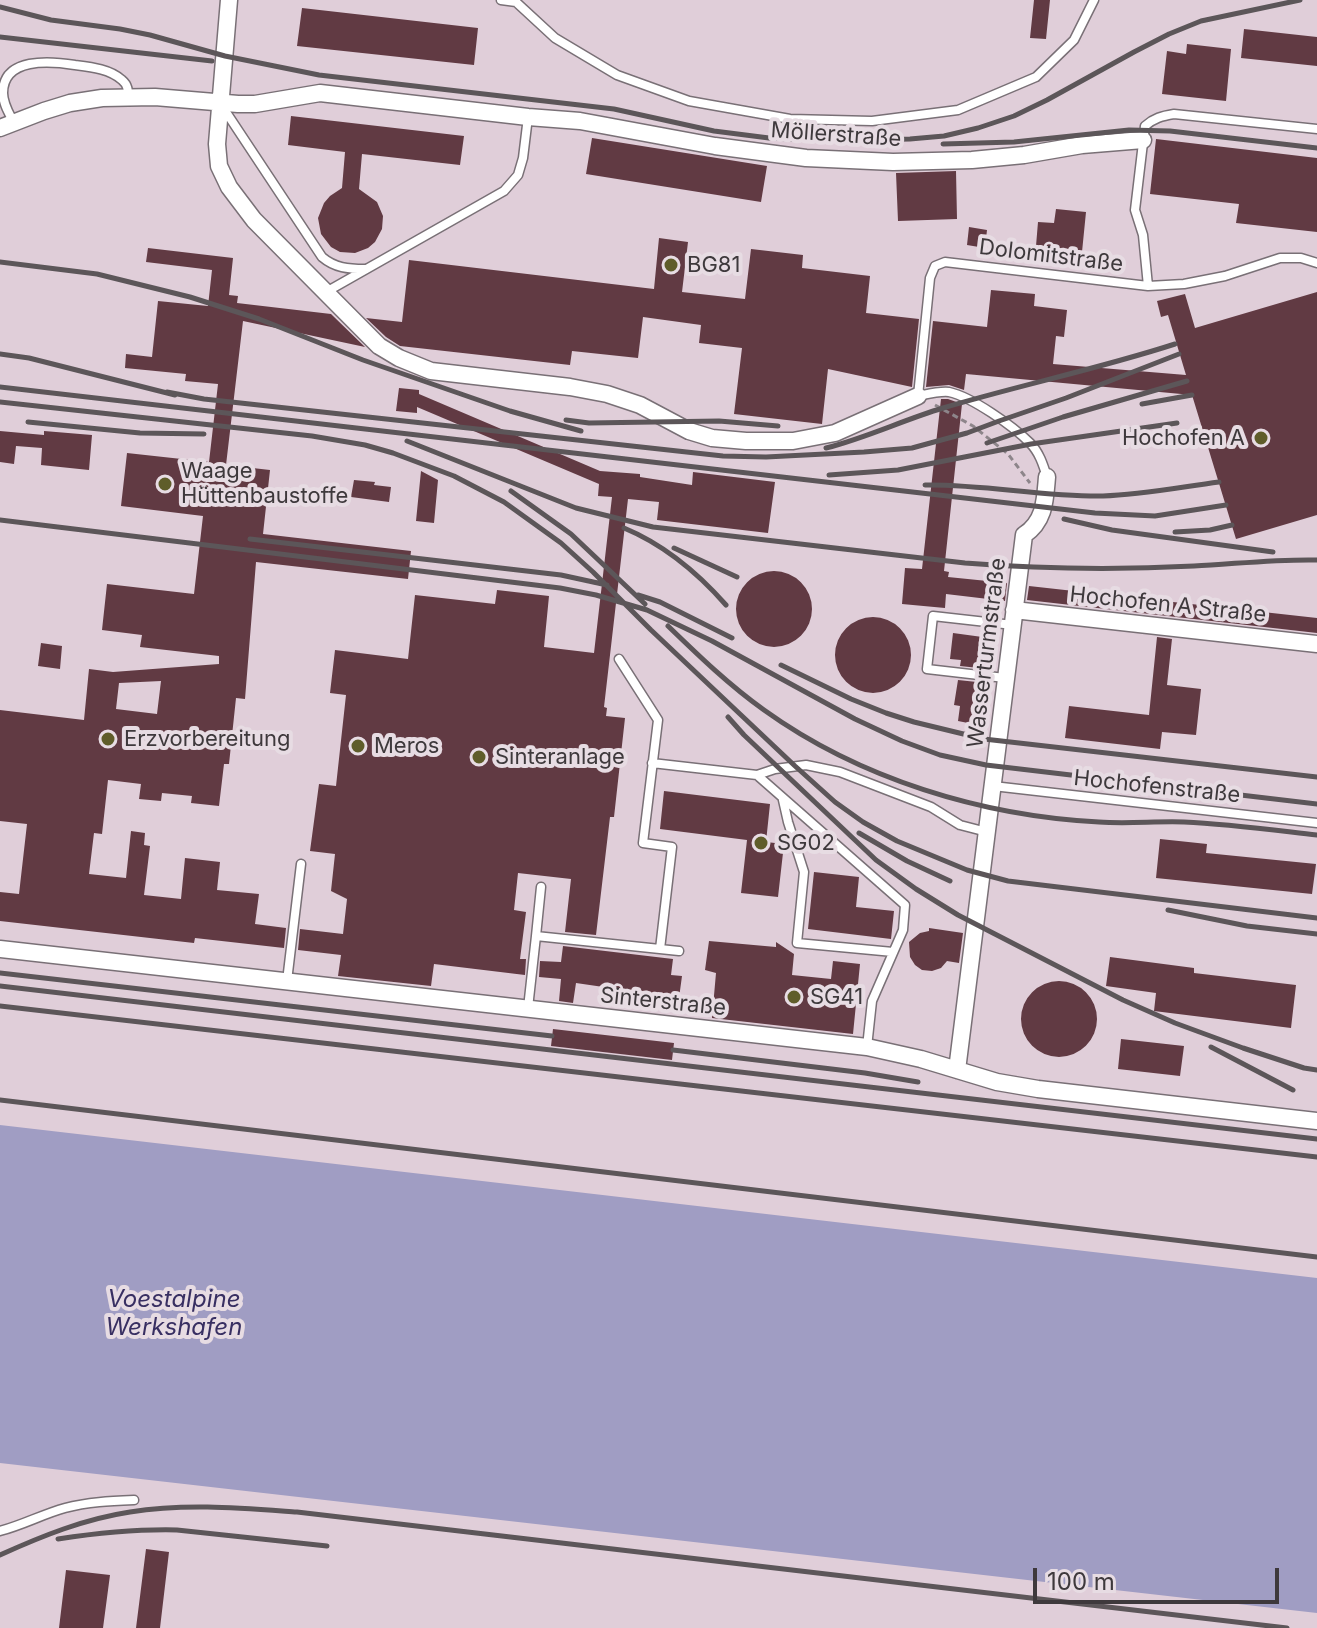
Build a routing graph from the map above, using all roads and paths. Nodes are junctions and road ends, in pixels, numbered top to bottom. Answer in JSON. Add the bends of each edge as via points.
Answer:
{"nodes":[{"id":1,"x":229,"y":0,"type":"edge"},
{"id":2,"x":501,"y":0,"type":"edge"},
{"id":3,"x":1094,"y":0,"type":"edge"},
{"id":4,"x":517,"y":1,"type":"edge"},
{"id":5,"x":128,"y":97,"type":"junction"},
{"id":6,"x":221,"y":103,"type":"junction"},
{"id":7,"x":528,"y":117,"type":"junction"},
{"id":8,"x":7,"y":125,"type":"edge"},
{"id":9,"x":1317,"y":129,"type":"edge"},
{"id":10,"x":1143,"y":140,"type":"junction"},
{"id":11,"x":1317,"y":263,"type":"edge"},
{"id":12,"x":365,"y":269,"type":"junction"},
{"id":13,"x":1148,"y":286,"type":"junction"},
{"id":14,"x":326,"y":292,"type":"junction"},
{"id":15,"x":918,"y":396,"type":"junction"},
{"id":16,"x":1047,"y":477,"type":"joint"},
{"id":17,"x":1030,"y":484,"type":"dead end"},
{"id":18,"x":1014,"y":618,"type":"junction"},
{"id":19,"x":1317,"y":644,"type":"edge"},
{"id":20,"x":619,"y":659,"type":"dead end"},
{"id":21,"x":1006,"y":678,"type":"junction"},
{"id":22,"x":652,"y":763,"type":"junction"},
{"id":23,"x":757,"y":775,"type":"junction"},
{"id":24,"x":993,"y":786,"type":"junction"},
{"id":25,"x":782,"y":798,"type":"junction"},
{"id":26,"x":1317,"y":823,"type":"edge"},
{"id":27,"x":987,"y":832,"type":"junction"},
{"id":28,"x":301,"y":864,"type":"dead end"},
{"id":29,"x":541,"y":887,"type":"dead end"},
{"id":30,"x":536,"y":936,"type":"junction"},
{"id":31,"x":0,"y":949,"type":"edge"},
{"id":32,"x":660,"y":949,"type":"junction"},
{"id":33,"x":679,"y":951,"type":"dead end"},
{"id":34,"x":893,"y":952,"type":"junction"},
{"id":35,"x":287,"y":982,"type":"junction"},
{"id":36,"x":528,"y":1009,"type":"junction"},
{"id":37,"x":867,"y":1047,"type":"junction"},
{"id":38,"x":957,"y":1070,"type":"junction"},
{"id":39,"x":1317,"y":1121,"type":"edge"},
{"id":40,"x":134,"y":1500,"type":"dead end"},
{"id":41,"x":0,"y":1531,"type":"edge"}],
"edges":[{"from":1,"to":6,"type":"street","name":"Wasserturmstraße"},
{"from":2,"to":4,"type":"lane"},
{"from":3,"to":4,"type":"lane","via":[[1074,40],[1036,77],[958,110],[872,121],[790,119],[689,101],[617,75],[555,38]]},
{"from":5,"to":6,"type":"street","name":"Möllerstraße"},
{"from":5,"to":8,"type":"street","name":"Möllerstraße","via":[[70,103]]},
{"from":5,"to":8,"type":"lane","via":[[121,78],[101,69],[58,62],[23,64],[5,81]]},
{"from":6,"to":7,"type":"street","name":"Möllerstraße","via":[[255,104],[320,93]]},
{"from":6,"to":12,"type":"lane","via":[[322,257],[331,264]]},
{"from":6,"to":14,"type":"street","name":"Wasserturmstraße","via":[[219,166],[229,187],[254,220]]},
{"from":7,"to":10,"type":"street","name":"Möllerstraße","via":[[806,158],[878,161],[972,160]]},
{"from":7,"to":12,"type":"lane","via":[[518,175],[504,191]]},
{"from":9,"to":10,"type":"lane","via":[[1174,114],[1145,126]]},
{"from":10,"to":13,"type":"lane","name":"Dolomitstraße","via":[[1135,210]]},
{"from":11,"to":13,"type":"lane","via":[[1280,258],[1225,276]]},
{"from":12,"to":14,"type":"lane"},
{"from":13,"to":15,"type":"lane","name":"Dolomitstraße","via":[[945,262],[935,266]]},
{"from":14,"to":15,"type":"street","name":"Wasserturmstraße","via":[[379,346],[431,371],[607,394],[712,438],[793,441],[835,433]]},
{"from":15,"to":16,"type":"lane","name":"Wasserturmstraße","via":[[945,391],[965,396],[1031,444]]},
{"from":15,"to":17,"type":"path","via":[[973,426],[1008,454]]},
{"from":16,"to":18,"type":"street","name":"Wasserturmstraße","via":[[1040,518],[1024,535]]},
{"from":18,"to":19,"type":"street","name":"Hochofen A Straße"},
{"from":18,"to":21,"type":"street","name":"Wasserturmstraße"},
{"from":18,"to":21,"type":"lane","via":[[933,616],[927,669]]},
{"from":20,"to":22,"type":"lane","via":[[658,720]]},
{"from":21,"to":24,"type":"street","name":"Wasserturmstraße"},
{"from":22,"to":23,"type":"lane"},
{"from":22,"to":32,"type":"lane","via":[[643,843],[672,847]]},
{"from":23,"to":25,"type":"lane"},
{"from":23,"to":27,"type":"lane","via":[[806,765],[840,772]]},
{"from":24,"to":26,"type":"lane","name":"Hochofenstraße"},
{"from":24,"to":27,"type":"street","name":"Wasserturmstraße"},
{"from":25,"to":34,"type":"lane","via":[[905,905],[903,930]]},
{"from":25,"to":34,"type":"lane","via":[[804,872],[797,943]]},
{"from":27,"to":38,"type":"street","name":"Wasserturmstraße"},
{"from":28,"to":35,"type":"lane"},
{"from":29,"to":30,"type":"lane"},
{"from":30,"to":32,"type":"lane"},
{"from":30,"to":36,"type":"lane"},
{"from":31,"to":35,"type":"street","name":"Sinterstraße"},
{"from":32,"to":33,"type":"lane"},
{"from":34,"to":37,"type":"lane","via":[[872,1001]]},
{"from":35,"to":36,"type":"street","name":"Sinterstraße"},
{"from":36,"to":37,"type":"street","name":"Sinterstraße"},
{"from":37,"to":38,"type":"street","name":"Sinterstraße"},
{"from":38,"to":39,"type":"street","name":"Sinterstraße","via":[[1038,1089]]},
{"from":40,"to":41,"type":"lane","via":[[62,1509]]}]}
